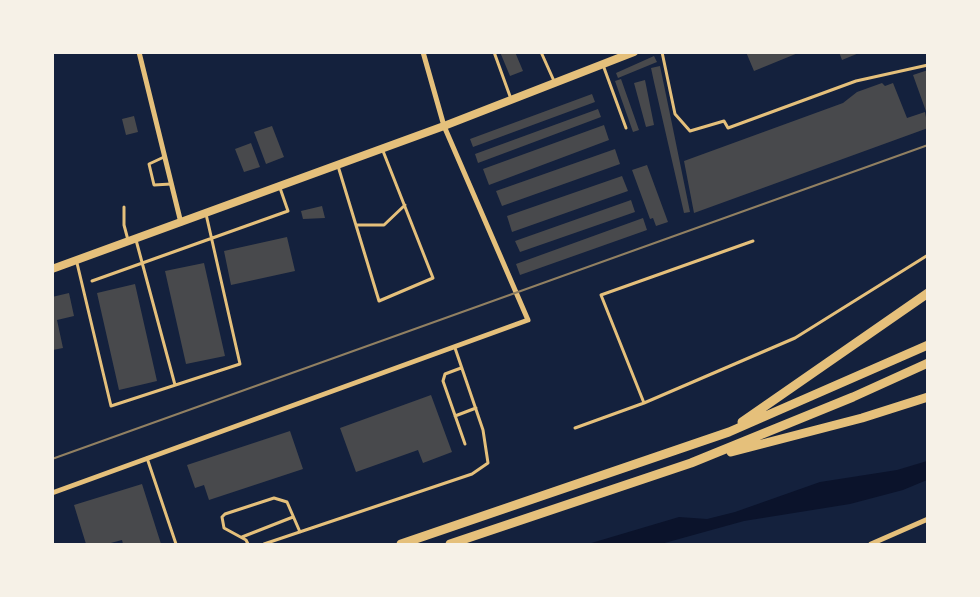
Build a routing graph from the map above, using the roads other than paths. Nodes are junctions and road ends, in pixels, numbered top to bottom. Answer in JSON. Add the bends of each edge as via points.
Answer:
{"nodes":[{"id":1,"x":139,"y":52,"type":"edge"},
{"id":2,"x":423,"y":52,"type":"edge"},
{"id":3,"x":494,"y":52,"type":"edge"},
{"id":4,"x":541,"y":52,"type":"edge"},
{"id":5,"x":634,"y":52,"type":"edge"},
{"id":6,"x":662,"y":52,"type":"edge"},
{"id":7,"x":687,"y":52,"type":"edge"},
{"id":8,"x":694,"y":52,"type":"edge"},
{"id":9,"x":614,"y":57,"type":"edge"},
{"id":10,"x":603,"y":65,"type":"junction"},
{"id":11,"x":927,"y":65,"type":"edge"},
{"id":12,"x":555,"y":84,"type":"junction"},
{"id":13,"x":511,"y":100,"type":"junction"},
{"id":14,"x":444,"y":126,"type":"junction"},
{"id":15,"x":626,"y":128,"type":"dead end"},
{"id":16,"x":383,"y":149,"type":"junction"},
{"id":17,"x":164,"y":157,"type":"junction"},
{"id":18,"x":338,"y":165,"type":"junction"},
{"id":19,"x":171,"y":184,"type":"junction"},
{"id":20,"x":280,"y":187,"type":"junction"},
{"id":21,"x":405,"y":205,"type":"junction"},
{"id":22,"x":124,"y":207,"type":"dead end"},
{"id":23,"x":206,"y":214,"type":"junction"},
{"id":24,"x":181,"y":223,"type":"junction"},
{"id":25,"x":356,"y":225,"type":"junction"},
{"id":26,"x":211,"y":237,"type":"junction"},
{"id":27,"x":132,"y":241,"type":"junction"},
{"id":28,"x":753,"y":241,"type":"dead end"},
{"id":29,"x":927,"y":255,"type":"edge"},
{"id":30,"x":76,"y":261,"type":"junction"},
{"id":31,"x":142,"y":262,"type":"junction"},
{"id":32,"x":52,"y":269,"type":"edge"},
{"id":33,"x":92,"y":281,"type":"dead end"},
{"id":34,"x":927,"y":294,"type":"edge"},
{"id":35,"x":927,"y":345,"type":"edge"},
{"id":36,"x":455,"y":348,"type":"junction"},
{"id":37,"x":927,"y":363,"type":"edge"},
{"id":38,"x":461,"y":368,"type":"junction"},
{"id":39,"x":175,"y":385,"type":"junction"},
{"id":40,"x":927,"y":398,"type":"edge"},
{"id":41,"x":644,"y":403,"type":"junction"},
{"id":42,"x":476,"y":408,"type":"junction"},
{"id":43,"x":455,"y":416,"type":"junction"},
{"id":44,"x":575,"y":428,"type":"dead end"},
{"id":45,"x":729,"y":432,"type":"junction"},
{"id":46,"x":465,"y":444,"type":"dead end"},
{"id":47,"x":147,"y":458,"type":"junction"},
{"id":48,"x":691,"y":463,"type":"junction"},
{"id":49,"x":52,"y":493,"type":"edge"},
{"id":50,"x":293,"y":518,"type":"junction"},
{"id":51,"x":927,"y":519,"type":"edge"},
{"id":52,"x":300,"y":532,"type":"junction"},
{"id":53,"x":240,"y":537,"type":"junction"},
{"id":54,"x":176,"y":544,"type":"edge"},
{"id":55,"x":248,"y":544,"type":"edge"},
{"id":56,"x":264,"y":544,"type":"edge"},
{"id":57,"x":401,"y":544,"type":"edge"},
{"id":58,"x":450,"y":544,"type":"edge"},
{"id":59,"x":871,"y":544,"type":"edge"}],
"edges":[{"from":1,"to":17,"type":"street"},
{"from":2,"to":14,"type":"street"},
{"from":3,"to":13,"type":"lane"},
{"from":4,"to":12,"type":"lane"},
{"from":5,"to":9,"type":"main road"},
{"from":6,"to":11,"type":"lane","via":[[675,114],[690,131],[724,121],[728,128],[856,81]]},
{"from":7,"to":8,"type":"lane"},
{"from":9,"to":10,"type":"main road"},
{"from":10,"to":12,"type":"main road"},
{"from":10,"to":15,"type":"lane"},
{"from":12,"to":13,"type":"main road"},
{"from":13,"to":14,"type":"main road"},
{"from":14,"to":16,"type":"main road"},
{"from":14,"to":36,"type":"street","via":[[528,320]]},
{"from":16,"to":18,"type":"main road"},
{"from":16,"to":21,"type":"lane"},
{"from":17,"to":19,"type":"street"},
{"from":17,"to":19,"type":"lane","via":[[149,164],[150,180],[154,185]]},
{"from":18,"to":20,"type":"main road"},
{"from":18,"to":25,"type":"lane"},
{"from":19,"to":24,"type":"street"},
{"from":20,"to":23,"type":"main road"},
{"from":20,"to":26,"type":"lane","via":[[288,211]]},
{"from":21,"to":25,"type":"lane","via":[[384,225]]},
{"from":21,"to":25,"type":"lane","via":[[433,278],[379,301]]},
{"from":22,"to":27,"type":"lane","via":[[124,225]]},
{"from":23,"to":24,"type":"main road"},
{"from":23,"to":26,"type":"lane"},
{"from":24,"to":27,"type":"main road"},
{"from":26,"to":31,"type":"lane"},
{"from":26,"to":39,"type":"lane","via":[[240,364]]},
{"from":27,"to":30,"type":"main road"},
{"from":27,"to":31,"type":"lane"},
{"from":28,"to":41,"type":"lane","via":[[601,294]]},
{"from":29,"to":41,"type":"lane","via":[[795,338]]},
{"from":30,"to":32,"type":"main road"},
{"from":30,"to":39,"type":"lane","via":[[111,406]]},
{"from":31,"to":33,"type":"lane"},
{"from":31,"to":39,"type":"lane"},
{"from":34,"to":45,"type":"highway"},
{"from":35,"to":45,"type":"highway"},
{"from":36,"to":38,"type":"lane"},
{"from":36,"to":47,"type":"street"},
{"from":37,"to":48,"type":"highway"},
{"from":38,"to":42,"type":"lane"},
{"from":38,"to":43,"type":"lane","via":[[445,374],[443,381]]},
{"from":40,"to":48,"type":"highway"},
{"from":41,"to":44,"type":"lane"},
{"from":42,"to":43,"type":"lane"},
{"from":42,"to":52,"type":"lane","via":[[488,463],[481,470]]},
{"from":43,"to":46,"type":"lane"},
{"from":45,"to":57,"type":"highway"},
{"from":47,"to":49,"type":"street"},
{"from":47,"to":54,"type":"lane"},
{"from":48,"to":58,"type":"highway"},
{"from":50,"to":52,"type":"lane"},
{"from":50,"to":53,"type":"lane"},
{"from":50,"to":53,"type":"lane","via":[[286,502],[279,498],[225,514],[221,523],[224,528]]},
{"from":51,"to":59,"type":"street"},
{"from":52,"to":56,"type":"lane"},
{"from":53,"to":55,"type":"lane"}]}
